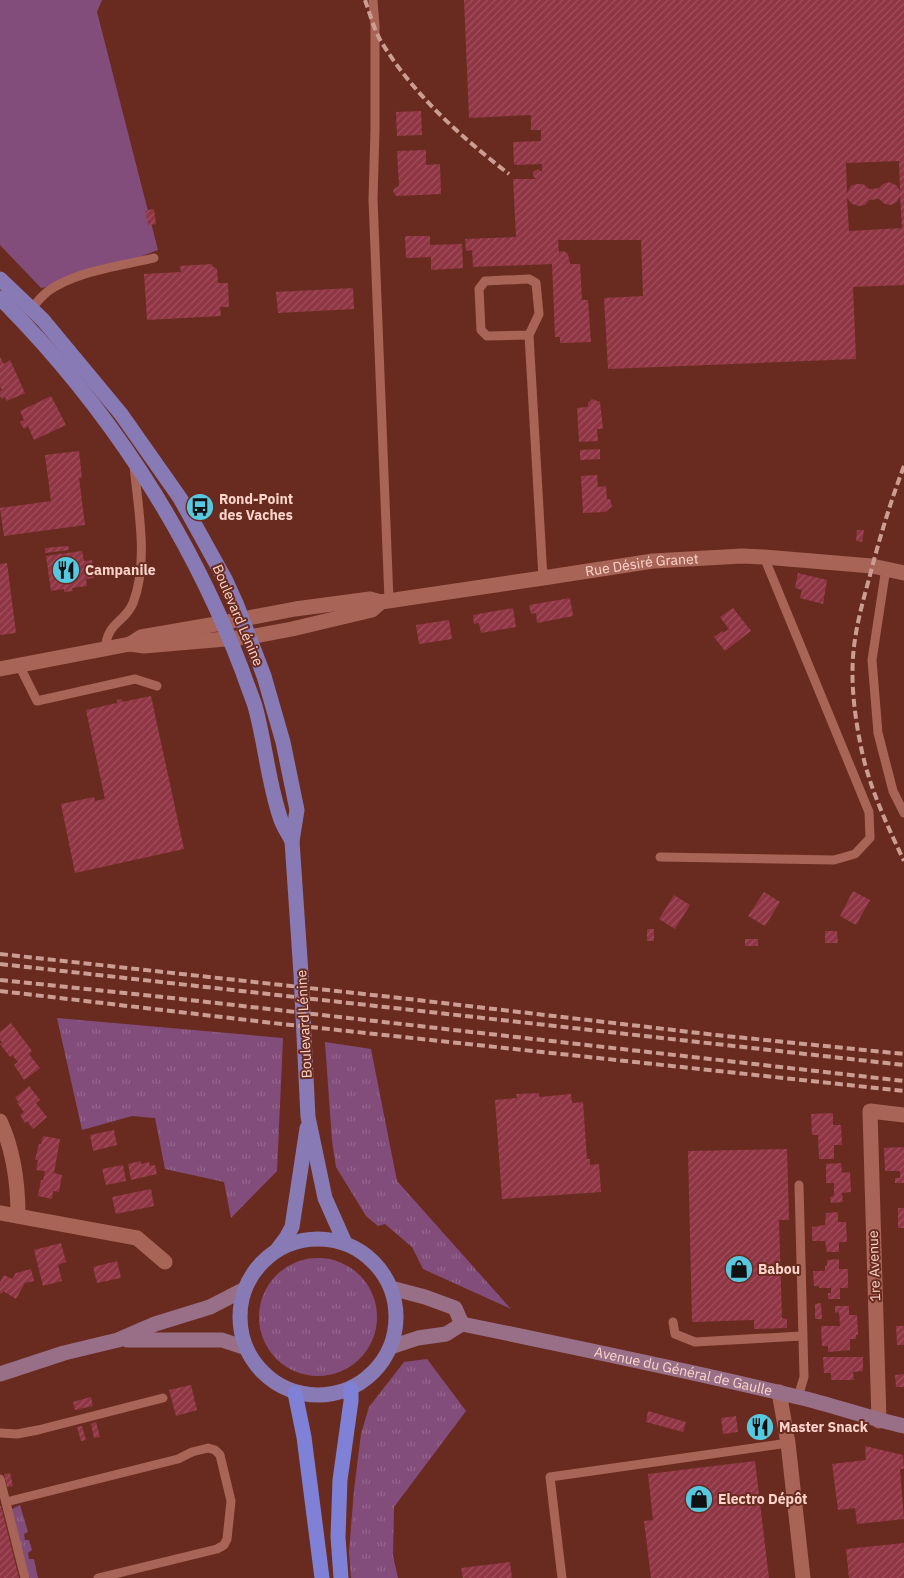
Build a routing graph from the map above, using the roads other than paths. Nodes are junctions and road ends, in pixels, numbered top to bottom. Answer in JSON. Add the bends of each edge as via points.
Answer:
{"nodes":[{"id":1,"x":373,"y":0,"type":"edge"},
{"id":2,"x":154,"y":258,"type":"dead end"},
{"id":3,"x":0,"y":279,"type":"edge"},
{"id":4,"x":0,"y":298,"type":"edge"},
{"id":5,"x":31,"y":309,"type":"junction"},
{"id":6,"x":530,"y":335,"type":"junction"},
{"id":7,"x":134,"y":460,"type":"junction"},
{"id":8,"x":764,"y":557,"type":"junction"},
{"id":9,"x":886,"y":568,"type":"junction"},
{"id":10,"x":904,"y":573,"type":"edge"},
{"id":11,"x":543,"y":578,"type":"junction"},
{"id":12,"x":385,"y":601,"type":"junction"},
{"id":13,"x":242,"y":619,"type":"junction"},
{"id":14,"x":222,"y":623,"type":"junction"},
{"id":15,"x":249,"y":637,"type":"junction"},
{"id":16,"x":229,"y":639,"type":"junction"},
{"id":17,"x":130,"y":644,"type":"junction"},
{"id":18,"x":105,"y":650,"type":"junction"},
{"id":19,"x":19,"y":665,"type":"junction"},
{"id":20,"x":0,"y":669,"type":"edge"},
{"id":21,"x":157,"y":686,"type":"dead end"},
{"id":22,"x":904,"y":813,"type":"edge"},
{"id":23,"x":292,"y":841,"type":"junction"},
{"id":24,"x":660,"y":858,"type":"dead end"},
{"id":25,"x":904,"y":1115,"type":"edge"},
{"id":26,"x":308,"y":1117,"type":"junction"},
{"id":27,"x":0,"y":1121,"type":"edge"},
{"id":28,"x":799,"y":1185,"type":"dead end"},
{"id":29,"x":0,"y":1214,"type":"edge"},
{"id":30,"x":18,"y":1216,"type":"junction"},
{"id":31,"x":345,"y":1243,"type":"junction"},
{"id":32,"x":277,"y":1251,"type":"junction"},
{"id":33,"x":165,"y":1262,"type":"dead end"},
{"id":34,"x":391,"y":1288,"type":"junction"},
{"id":35,"x":245,"y":1289,"type":"junction"},
{"id":36,"x":673,"y":1322,"type":"dead end"},
{"id":37,"x":462,"y":1324,"type":"junction"},
{"id":38,"x":802,"y":1336,"type":"junction"},
{"id":39,"x":118,"y":1340,"type":"junction"},
{"id":40,"x":391,"y":1347,"type":"junction"},
{"id":41,"x":246,"y":1348,"type":"junction"},
{"id":42,"x":0,"y":1374,"type":"edge"},
{"id":43,"x":351,"y":1389,"type":"junction"},
{"id":44,"x":295,"y":1392,"type":"junction"},
{"id":45,"x":779,"y":1392,"type":"junction"},
{"id":46,"x":798,"y":1396,"type":"junction"},
{"id":47,"x":163,"y":1398,"type":"dead end"},
{"id":48,"x":879,"y":1421,"type":"junction"},
{"id":49,"x":904,"y":1426,"type":"edge"},
{"id":50,"x":0,"y":1433,"type":"edge"},
{"id":51,"x":788,"y":1444,"type":"junction"},
{"id":52,"x":0,"y":1478,"type":"edge"},
{"id":53,"x":6,"y":1502,"type":"junction"},
{"id":54,"x":26,"y":1578,"type":"edge"},
{"id":55,"x":98,"y":1578,"type":"edge"},
{"id":56,"x":322,"y":1578,"type":"edge"},
{"id":57,"x":341,"y":1578,"type":"edge"},
{"id":58,"x":562,"y":1578,"type":"edge"},
{"id":59,"x":803,"y":1578,"type":"edge"}],
"edges":[{"from":1,"to":12,"type":"lane","via":[[375,130],[372,199]]},
{"from":2,"to":5,"type":"lane","via":[[64,283],[47,293]]},
{"from":3,"to":5,"type":"main road","name":"Boulevard Lénine"},
{"from":4,"to":7,"type":"main road","name":"Boulevard Lénine","via":[[94,403]]},
{"from":5,"to":13,"type":"main road","name":"Boulevard Lénine","via":[[121,414],[180,498],[222,573]]},
{"from":6,"to":6,"type":"lane","via":[[539,314],[536,283],[530,279],[485,281],[479,289],[481,330],[487,336]]},
{"from":6,"to":11,"type":"lane"},
{"from":7,"to":14,"type":"main road","name":"Boulevard Lénine","via":[[184,543]]},
{"from":7,"to":18,"type":"lane","via":[[140,569],[133,604],[110,631]]},
{"from":8,"to":9,"type":"street","name":"Rue Désiré Granet"},
{"from":8,"to":11,"type":"street","name":"Rue Désiré Granet","via":[[653,561]]},
{"from":8,"to":24,"type":"lane","via":[[869,812],[870,838],[855,854],[834,860]]},
{"from":9,"to":10,"type":"street","name":"Rue Désiré Granet"},
{"from":9,"to":22,"type":"lane","via":[[872,660],[878,733],[893,791]]},
{"from":11,"to":12,"type":"street","name":"Rue Désiré Granet"},
{"from":12,"to":13,"type":"street","name":"Rue Désiré Granet","via":[[370,599]]},
{"from":12,"to":15,"type":"street","name":"Rue Désiré Granet","via":[[372,610]]},
{"from":13,"to":14,"type":"street","name":"Rue Désiré Granet"},
{"from":13,"to":15,"type":"main road","name":"Boulevard Lénine"},
{"from":14,"to":16,"type":"main road","name":"Boulevard Lénine"},
{"from":14,"to":17,"type":"street","name":"Rue Désiré Granet","via":[[141,636]]},
{"from":15,"to":16,"type":"street","name":"Rue Désiré Granet"},
{"from":15,"to":23,"type":"main road","name":"Boulevard Lénine","via":[[283,742],[297,810]]},
{"from":16,"to":17,"type":"street","name":"Rue Désiré Granet","via":[[144,646]]},
{"from":16,"to":23,"type":"main road","name":"Boulevard Lénine","via":[[255,706],[280,818]]},
{"from":17,"to":18,"type":"street","name":"Rue Désiré Granet"},
{"from":18,"to":19,"type":"street","name":"Rue Désiré Granet"},
{"from":19,"to":20,"type":"street","name":"Rue Désiré Granet"},
{"from":19,"to":21,"type":"lane","via":[[37,701],[135,679]]},
{"from":23,"to":26,"type":"main road","name":"Boulevard Lénine"},
{"from":25,"to":48,"type":"street","name":"1re Avenue","via":[[870,1111]]},
{"from":26,"to":31,"type":"main road","name":"Boulevard Lénine","via":[[325,1198]]},
{"from":26,"to":32,"type":"main road","name":"Boulevard Lénine","via":[[292,1227]]},
{"from":27,"to":30,"type":"street","via":[[9,1140],[18,1188]]},
{"from":28,"to":38,"type":"lane"},
{"from":29,"to":30,"type":"street"},
{"from":30,"to":33,"type":"street","via":[[137,1238]]},
{"from":31,"to":32,"type":"main road","via":[[307,1240]]},
{"from":31,"to":34,"type":"main road","via":[[372,1260]]},
{"from":32,"to":35,"type":"main road","via":[[260,1264]]},
{"from":34,"to":37,"type":"main road","via":[[425,1296],[455,1308]]},
{"from":34,"to":40,"type":"main road","via":[[397,1320]]},
{"from":35,"to":39,"type":"main road","via":[[210,1307],[155,1324]]},
{"from":35,"to":41,"type":"main road","via":[[240,1320]]},
{"from":36,"to":38,"type":"lane","via":[[675,1334],[695,1342]]},
{"from":37,"to":40,"type":"main road","via":[[446,1334],[418,1338]]},
{"from":37,"to":45,"type":"main road","name":"Avenue du Général de Gaulle"},
{"from":38,"to":46,"type":"lane","via":[[804,1377]]},
{"from":39,"to":41,"type":"main road","via":[[222,1340]]},
{"from":39,"to":42,"type":"main road"},
{"from":40,"to":43,"type":"main road","via":[[374,1373]]},
{"from":41,"to":44,"type":"main road","via":[[266,1376]]},
{"from":43,"to":44,"type":"main road","via":[[322,1396]]},
{"from":43,"to":57,"type":"highway","via":[[340,1480],[338,1537]]},
{"from":44,"to":56,"type":"highway"},
{"from":45,"to":46,"type":"main road","name":"Avenue du Général de Gaulle"},
{"from":45,"to":51,"type":"street"},
{"from":46,"to":48,"type":"main road","name":"Avenue du Général de Gaulle"},
{"from":47,"to":50,"type":"lane","via":[[38,1430]]},
{"from":48,"to":49,"type":"main road","name":"Avenue du Général de Gaulle"},
{"from":51,"to":58,"type":"lane","via":[[550,1477]]},
{"from":51,"to":59,"type":"street"},
{"from":52,"to":53,"type":"lane"},
{"from":53,"to":54,"type":"lane"},
{"from":53,"to":55,"type":"lane","via":[[178,1459],[208,1448],[215,1450],[220,1455],[231,1500],[224,1545]]}]}
